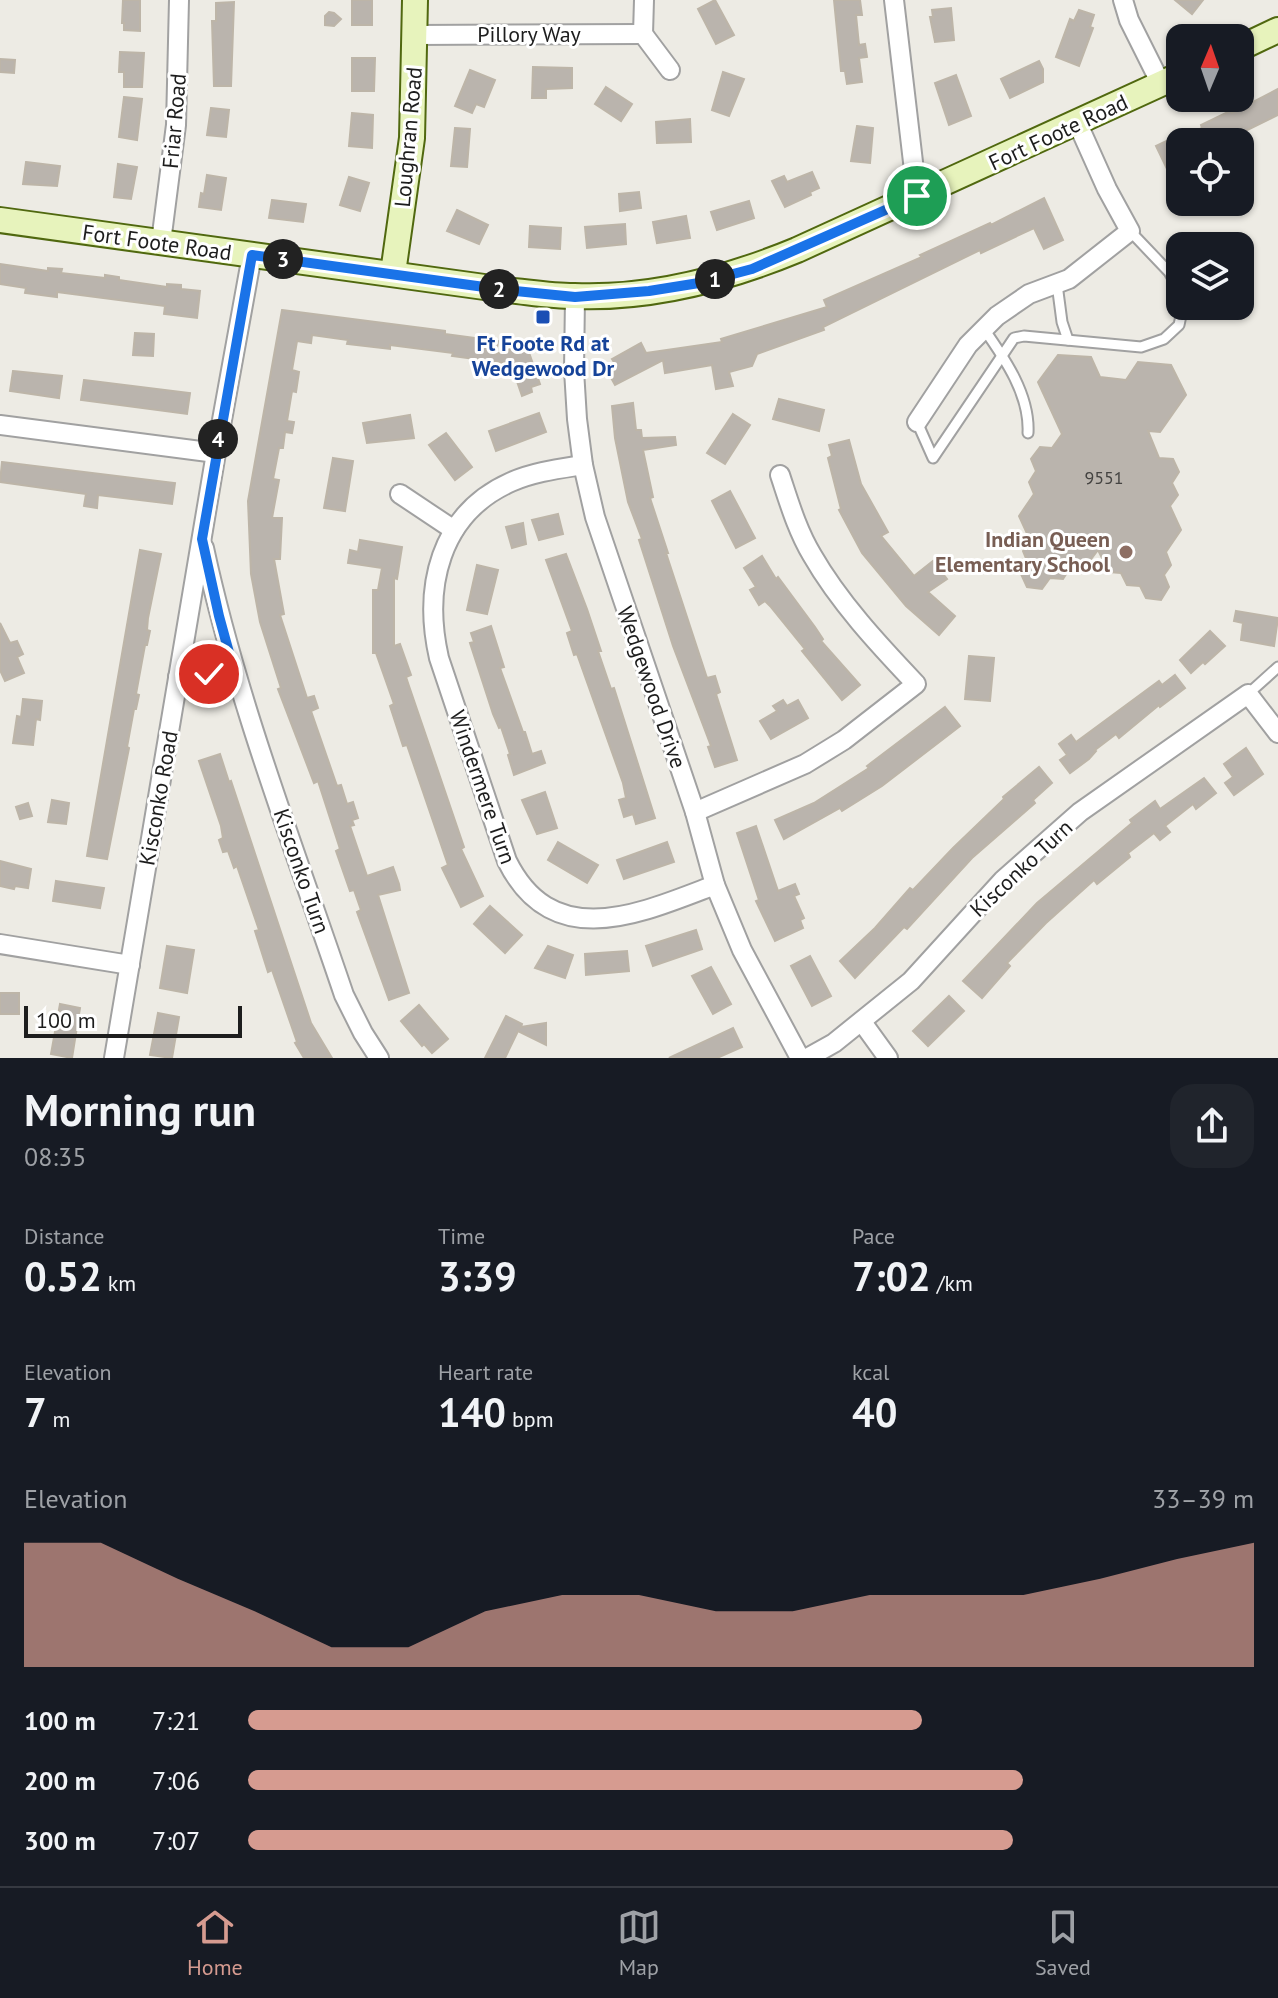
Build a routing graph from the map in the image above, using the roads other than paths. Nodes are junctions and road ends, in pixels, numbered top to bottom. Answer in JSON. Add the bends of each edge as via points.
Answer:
{"nodes":[{"id":1,"x":179,"y":0,"type":"edge"},
{"id":2,"x":415,"y":0,"type":"edge"},
{"id":3,"x":644,"y":0,"type":"edge"},
{"id":4,"x":894,"y":0,"type":"edge"},
{"id":5,"x":1123,"y":0,"type":"edge"},
{"id":6,"x":1278,"y":30,"type":"edge"},
{"id":7,"x":643,"y":34,"type":"junction"},
{"id":8,"x":415,"y":35,"type":"junction"},
{"id":9,"x":1254,"y":41,"type":"edge"},
{"id":10,"x":670,"y":70,"type":"dead end"},
{"id":11,"x":1166,"y":75,"type":"edge"},
{"id":12,"x":1166,"y":82,"type":"edge"},
{"id":13,"x":1077,"y":122,"type":"junction"},
{"id":14,"x":917,"y":196,"type":"junction"},
{"id":15,"x":0,"y":220,"type":"edge"},
{"id":16,"x":1130,"y":231,"type":"junction"},
{"id":17,"x":161,"y":242,"type":"junction"},
{"id":18,"x":252,"y":255,"type":"junction"},
{"id":19,"x":1166,"y":269,"type":"edge"},
{"id":20,"x":393,"y":273,"type":"junction"},
{"id":21,"x":1057,"y":284,"type":"junction"},
{"id":22,"x":575,"y":297,"type":"junction"},
{"id":23,"x":1180,"y":320,"type":"edge"},
{"id":24,"x":984,"y":329,"type":"junction"},
{"id":25,"x":1068,"y":340,"type":"junction"},
{"id":26,"x":1003,"y":356,"type":"junction"},
{"id":27,"x":917,"y":422,"type":"joint"},
{"id":28,"x":0,"y":425,"type":"edge"},
{"id":29,"x":1028,"y":433,"type":"dead end"},
{"id":30,"x":216,"y":453,"type":"junction"},
{"id":31,"x":583,"y":465,"type":"junction"},
{"id":32,"x":780,"y":475,"type":"dead end"},
{"id":33,"x":400,"y":494,"type":"dead end"},
{"id":34,"x":454,"y":530,"type":"junction"},
{"id":35,"x":202,"y":539,"type":"junction"},
{"id":36,"x":1278,"y":667,"type":"edge"},
{"id":37,"x":178,"y":677,"type":"junction"},
{"id":38,"x":236,"y":678,"type":"junction"},
{"id":39,"x":1248,"y":694,"type":"junction"},
{"id":40,"x":1278,"y":733,"type":"edge"},
{"id":41,"x":695,"y":812,"type":"junction"},
{"id":42,"x":715,"y":885,"type":"junction"},
{"id":43,"x":0,"y":944,"type":"edge"},
{"id":44,"x":130,"y":965,"type":"junction"},
{"id":45,"x":862,"y":1022,"type":"junction"},
{"id":46,"x":114,"y":1058,"type":"edge"},
{"id":47,"x":379,"y":1058,"type":"edge"},
{"id":48,"x":800,"y":1058,"type":"edge"},
{"id":49,"x":807,"y":1058,"type":"edge"},
{"id":50,"x":888,"y":1058,"type":"edge"}],
"edges":[{"from":1,"to":17,"type":"street","name":"Friar Road","via":[[176,125]]},
{"from":2,"to":8,"type":"street","name":"Loughran Road"},
{"from":3,"to":7,"type":"street"},
{"from":4,"to":14,"type":"street"},
{"from":5,"to":11,"type":"street","via":[[1142,48]]},
{"from":6,"to":9,"type":"street"},
{"from":7,"to":8,"type":"street","name":"Pillory Way"},
{"from":7,"to":10,"type":"street"},
{"from":8,"to":20,"type":"street","name":"Loughran Road","via":[[412,138]]},
{"from":12,"to":13,"type":"street","name":"Fort Foote Road"},
{"from":13,"to":14,"type":"street","name":"Fort Foote Road"},
{"from":13,"to":16,"type":"street"},
{"from":14,"to":22,"type":"street","name":"Fort Foote Road","via":[[752,269],[649,291]]},
{"from":15,"to":17,"type":"street","name":"Fort Foote Road"},
{"from":16,"to":19,"type":"lane"},
{"from":16,"to":21,"type":"street"},
{"from":17,"to":18,"type":"street","name":"Fort Foote Road"},
{"from":18,"to":20,"type":"street","name":"Fort Foote Road"},
{"from":18,"to":30,"type":"street","name":"Kisconko Road"},
{"from":20,"to":22,"type":"street","name":"Fort Foote Road"},
{"from":21,"to":24,"type":"street","via":[[1011,305]]},
{"from":21,"to":25,"type":"lane"},
{"from":22,"to":31,"type":"street","name":"Wedgewood Drive","via":[[574,370]]},
{"from":23,"to":25,"type":"lane","via":[[1164,339],[1141,347]]},
{"from":24,"to":26,"type":"lane"},
{"from":24,"to":27,"type":"street"},
{"from":25,"to":26,"type":"lane","via":[[1014,338]]},
{"from":26,"to":27,"type":"lane","via":[[933,458]]},
{"from":26,"to":29,"type":"lane","via":[[1026,405]]},
{"from":28,"to":30,"type":"street"},
{"from":30,"to":35,"type":"street","name":"Kisconko Road"},
{"from":31,"to":34,"type":"street","name":"Windermere Turn","via":[[509,482]]},
{"from":31,"to":41,"type":"street","name":"Wedgewood Drive","via":[[619,593]]},
{"from":32,"to":41,"type":"street","via":[[811,554],[833,588],[916,684],[805,764]]},
{"from":33,"to":34,"type":"street"},
{"from":34,"to":42,"type":"street","name":"Windermere Turn","via":[[437,568],[433,632],[495,829],[524,890],[548,909],[608,919],[637,914]]},
{"from":35,"to":37,"type":"street","name":"Kisconko Road"},
{"from":35,"to":38,"type":"street","name":"Kisconko Turn"},
{"from":36,"to":39,"type":"lane"},
{"from":37,"to":38,"type":"street","via":[[197,673]]},
{"from":37,"to":44,"type":"street","name":"Kisconko Road"},
{"from":38,"to":47,"type":"street","name":"Kisconko Turn","via":[[344,995]]},
{"from":39,"to":40,"type":"street"},
{"from":39,"to":45,"type":"street","name":"Kisconko Turn","via":[[1080,812],[1003,880],[911,981]]},
{"from":41,"to":42,"type":"street","name":"Wedgewood Drive"},
{"from":42,"to":48,"type":"street","name":"Wedgewood Drive","via":[[742,950]]},
{"from":43,"to":44,"type":"street"},
{"from":44,"to":46,"type":"street","name":"Kisconko Road"},
{"from":45,"to":49,"type":"street","name":"Kisconko Turn"},
{"from":45,"to":50,"type":"street"}]}
